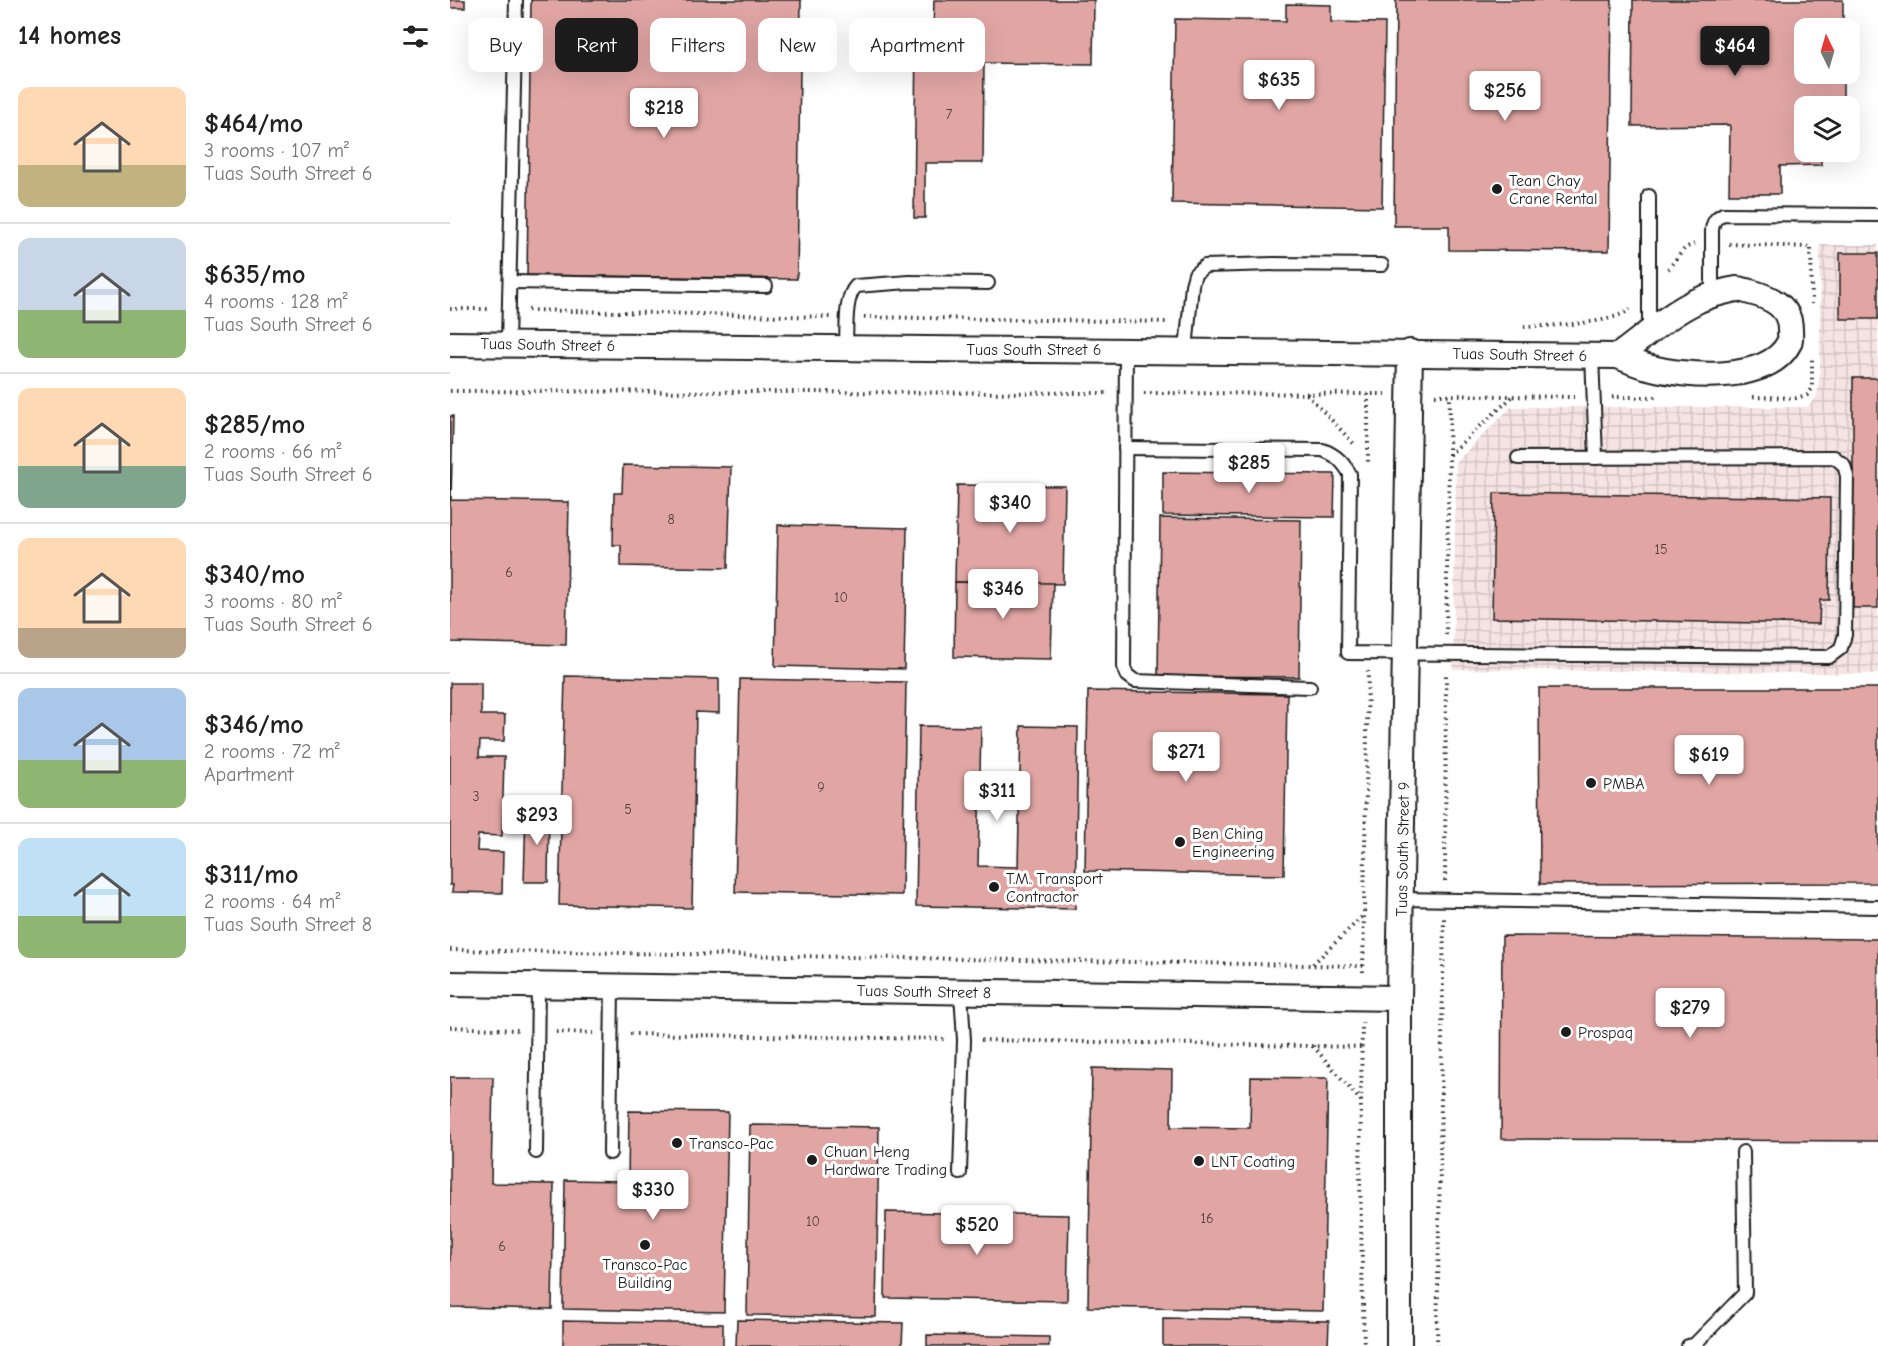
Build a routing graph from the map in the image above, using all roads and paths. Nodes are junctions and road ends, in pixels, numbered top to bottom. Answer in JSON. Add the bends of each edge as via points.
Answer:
{"nodes":[{"id":1,"x":516,"y":0,"type":"edge"},
{"id":2,"x":1649,"y":196,"type":"dead end"},
{"id":3,"x":1878,"y":214,"type":"edge"},
{"id":4,"x":1382,"y":265,"type":"dead end"},
{"id":5,"x":510,"y":282,"type":"junction"},
{"id":6,"x":988,"y":283,"type":"dead end"},
{"id":7,"x":766,"y":286,"type":"dead end"},
{"id":8,"x":1712,"y":296,"type":"junction"},
{"id":9,"x":1649,"y":334,"type":"junction"},
{"id":10,"x":450,"y":344,"type":"edge"},
{"id":11,"x":508,"y":344,"type":"junction"},
{"id":12,"x":846,"y":347,"type":"junction"},
{"id":13,"x":1126,"y":350,"type":"junction"},
{"id":14,"x":1186,"y":350,"type":"junction"},
{"id":15,"x":1410,"y":352,"type":"junction"},
{"id":16,"x":1592,"y":355,"type":"junction"},
{"id":17,"x":1618,"y":356,"type":"junction"},
{"id":18,"x":1307,"y":394,"type":"dead end"},
{"id":19,"x":1368,"y":394,"type":"dead end"},
{"id":20,"x":1450,"y":395,"type":"dead end"},
{"id":21,"x":1513,"y":396,"type":"dead end"},
{"id":22,"x":1125,"y":448,"type":"junction"},
{"id":23,"x":1449,"y":455,"type":"junction"},
{"id":24,"x":1518,"y":458,"type":"dead end"},
{"id":25,"x":1596,"y":458,"type":"junction"},
{"id":26,"x":1368,"y":459,"type":"junction"},
{"id":27,"x":1368,"y":470,"type":"dead end"},
{"id":28,"x":1368,"y":653,"type":"junction"},
{"id":29,"x":1405,"y":653,"type":"junction"},
{"id":30,"x":1446,"y":654,"type":"junction"},
{"id":31,"x":1310,"y":687,"type":"dead end"},
{"id":32,"x":1401,"y":899,"type":"junction"},
{"id":33,"x":1444,"y":900,"type":"junction"},
{"id":34,"x":1878,"y":907,"type":"edge"},
{"id":35,"x":1364,"y":915,"type":"junction"},
{"id":36,"x":450,"y":950,"type":"edge"},
{"id":37,"x":1312,"y":965,"type":"junction"},
{"id":38,"x":1363,"y":966,"type":"junction"},
{"id":39,"x":450,"y":984,"type":"edge"},
{"id":40,"x":538,"y":985,"type":"junction"},
{"id":41,"x":612,"y":986,"type":"junction"},
{"id":42,"x":961,"y":992,"type":"junction"},
{"id":43,"x":1362,"y":998,"type":"junction"},
{"id":44,"x":1399,"y":998,"type":"junction"},
{"id":45,"x":450,"y":1027,"type":"edge"},
{"id":46,"x":538,"y":1031,"type":"junction"},
{"id":47,"x":612,"y":1034,"type":"junction"},
{"id":48,"x":964,"y":1040,"type":"junction"},
{"id":49,"x":1312,"y":1046,"type":"junction"},
{"id":50,"x":1362,"y":1047,"type":"junction"},
{"id":51,"x":1361,"y":1101,"type":"junction"},
{"id":52,"x":536,"y":1152,"type":"dead end"},
{"id":53,"x":1743,"y":1152,"type":"dead end"},
{"id":54,"x":610,"y":1153,"type":"dead end"},
{"id":55,"x":960,"y":1173,"type":"dead end"},
{"id":56,"x":1364,"y":1346,"type":"edge"},
{"id":57,"x":1399,"y":1346,"type":"edge"},
{"id":58,"x":1437,"y":1346,"type":"edge"},
{"id":59,"x":1688,"y":1346,"type":"edge"}],
"edges":[{"from":1,"to":5,"type":"lane"},
{"from":2,"to":9,"type":"lane"},
{"from":3,"to":8,"type":"lane","via":[[1718,216],[1712,230]]},
{"from":4,"to":14,"type":"lane","via":[[1205,266],[1195,274],[1192,285]]},
{"from":5,"to":7,"type":"lane"},
{"from":5,"to":11,"type":"lane"},
{"from":6,"to":12,"type":"lane","via":[[856,286],[848,300]]},
{"from":8,"to":9,"type":"street","name":"Tuas South Street 6","via":[[1698,300]]},
{"from":8,"to":17,"type":"street","name":"Tuas South Street 6","via":[[1738,289],[1768,297],[1782,308],[1790,322],[1790,341],[1781,354],[1743,373],[1675,373]]},
{"from":9,"to":17,"type":"street","name":"Tuas South Street 6"},
{"from":10,"to":11,"type":"street","name":"Tuas South Street 6"},
{"from":11,"to":12,"type":"street","name":"Tuas South Street 6"},
{"from":12,"to":13,"type":"street","name":"Tuas South Street 6"},
{"from":13,"to":14,"type":"street","name":"Tuas South Street 6"},
{"from":13,"to":22,"type":"lane"},
{"from":14,"to":15,"type":"street","name":"Tuas South Street 6"},
{"from":15,"to":16,"type":"street","name":"Tuas South Street 6"},
{"from":15,"to":29,"type":"street","name":"Tuas South Street 9"},
{"from":16,"to":17,"type":"street","name":"Tuas South Street 6"},
{"from":16,"to":25,"type":"lane"},
{"from":18,"to":26,"type":"path"},
{"from":19,"to":26,"type":"path"},
{"from":20,"to":23,"type":"path"},
{"from":21,"to":23,"type":"path"},
{"from":22,"to":28,"type":"lane","via":[[1323,450],[1344,462],[1350,474],[1348,653]]},
{"from":22,"to":31,"type":"lane","via":[[1127,675],[1136,681]]},
{"from":23,"to":30,"type":"path"},
{"from":24,"to":25,"type":"lane"},
{"from":25,"to":30,"type":"lane","via":[[1833,457],[1844,465],[1845,635],[1841,648],[1830,657]]},
{"from":26,"to":27,"type":"path"},
{"from":28,"to":29,"type":"lane"},
{"from":28,"to":35,"type":"path"},
{"from":29,"to":30,"type":"lane"},
{"from":29,"to":32,"type":"street","name":"Tuas South Street 9"},
{"from":30,"to":33,"type":"path"},
{"from":32,"to":33,"type":"lane"},
{"from":32,"to":44,"type":"street","name":"Tuas South Street 9"},
{"from":33,"to":34,"type":"lane"},
{"from":33,"to":58,"type":"path"},
{"from":35,"to":37,"type":"path"},
{"from":35,"to":38,"type":"path"},
{"from":36,"to":37,"type":"path"},
{"from":37,"to":38,"type":"path"},
{"from":38,"to":43,"type":"path"},
{"from":39,"to":40,"type":"street","name":"Tuas South Street 8"},
{"from":40,"to":41,"type":"street","name":"Tuas South Street 8"},
{"from":40,"to":46,"type":"lane"},
{"from":41,"to":42,"type":"street","name":"Tuas South Street 8"},
{"from":41,"to":47,"type":"lane"},
{"from":42,"to":43,"type":"street","name":"Tuas South Street 8"},
{"from":42,"to":48,"type":"lane"},
{"from":43,"to":44,"type":"street","name":"Tuas South Street 8"},
{"from":43,"to":50,"type":"path"},
{"from":44,"to":57,"type":"street","name":"Tuas South Street 9"},
{"from":45,"to":46,"type":"path"},
{"from":46,"to":47,"type":"path"},
{"from":46,"to":52,"type":"lane"},
{"from":47,"to":48,"type":"path"},
{"from":47,"to":54,"type":"lane"},
{"from":48,"to":49,"type":"path"},
{"from":48,"to":55,"type":"lane"},
{"from":49,"to":50,"type":"path"},
{"from":49,"to":51,"type":"path"},
{"from":50,"to":51,"type":"path"},
{"from":51,"to":56,"type":"path"},
{"from":53,"to":59,"type":"lane","via":[[1745,1293],[1694,1345]]}]}
